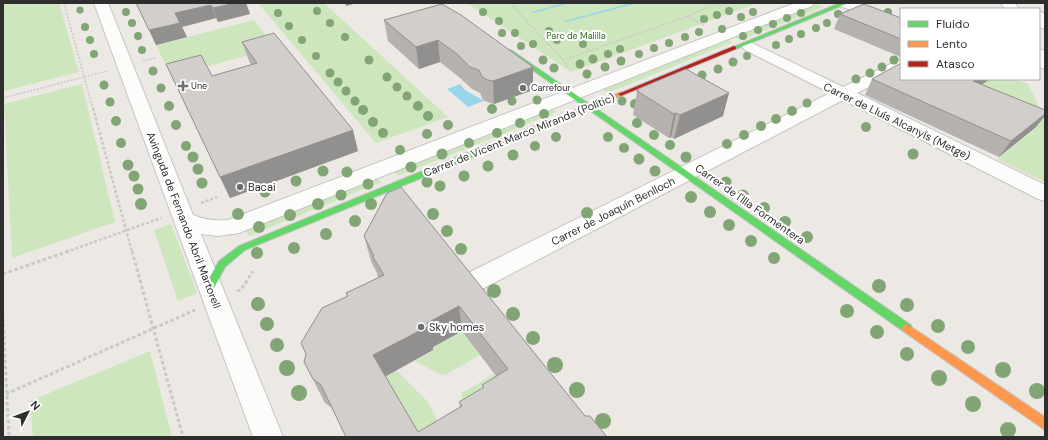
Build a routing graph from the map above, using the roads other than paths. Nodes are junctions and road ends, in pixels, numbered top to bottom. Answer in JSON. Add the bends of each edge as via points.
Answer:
{"nodes":[{"id":1,"x":101,"y":3,"type":"edge"},
{"id":2,"x":807,"y":3,"type":"edge"},
{"id":3,"x":845,"y":3,"type":"edge"},
{"id":4,"x":900,"y":24,"type":"edge"},
{"id":5,"x":498,"y":44,"type":"edge"},
{"id":6,"x":750,"y":47,"type":"dead end"},
{"id":7,"x":900,"y":65,"type":"edge"},
{"id":8,"x":571,"y":94,"type":"junction"},
{"id":9,"x":843,"y":94,"type":"junction"},
{"id":10,"x":588,"y":106,"type":"junction"},
{"id":11,"x":686,"y":174,"type":"junction"},
{"id":12,"x":1045,"y":194,"type":"edge"},
{"id":13,"x":185,"y":220,"type":"junction"},
{"id":14,"x":475,"y":281,"type":"edge"},
{"id":15,"x":214,"y":296,"type":"junction"},
{"id":16,"x":1045,"y":424,"type":"edge"},
{"id":17,"x":268,"y":437,"type":"edge"}],
"edges":[{"from":1,"to":13,"type":"street","name":"Avinguda de Fernando Abril Martorell"},
{"from":2,"to":8,"type":"street","name":"Carrer de Vicent Marco Miranda (Polític)"},
{"from":3,"to":4,"type":"street"},
{"from":3,"to":10,"type":"street","name":"Carrer de Vicent Marco Miranda (Polític)"},
{"from":5,"to":8,"type":"street","name":"Carrer de l'Illa Formentera"},
{"from":6,"to":9,"type":"street","name":"Carrer de Lluís Alcanyís (Metge)"},
{"from":7,"to":9,"type":"street","name":"Carrer de Joaquín Benlloch"},
{"from":8,"to":10,"type":"street","name":"Carrer de l'Illa Formentera"},
{"from":8,"to":13,"type":"street","name":"Carrer de Vicent Marco Miranda (Polític)","via":[[231,227],[216,230],[200,228]]},
{"from":9,"to":11,"type":"street","name":"Carrer de Joaquín Benlloch"},
{"from":9,"to":12,"type":"street","name":"Carrer de Lluís Alcanyís (Metge)"},
{"from":10,"to":11,"type":"street","name":"Carrer de l'Illa Formentera"},
{"from":10,"to":15,"type":"street","name":"Carrer de Vicent Marco Miranda (Polític)","via":[[404,194],[242,248],[227,258],[217,270]]},
{"from":11,"to":14,"type":"street","name":"Carrer de Joaquín Benlloch"},
{"from":11,"to":16,"type":"street","name":"Carrer de l'Illa Formentera"},
{"from":13,"to":15,"type":"street","name":"Avinguda de Fernando Abril Martorell"},
{"from":15,"to":17,"type":"street","name":"Avinguda de Fernando Abril Martorell"}]}
